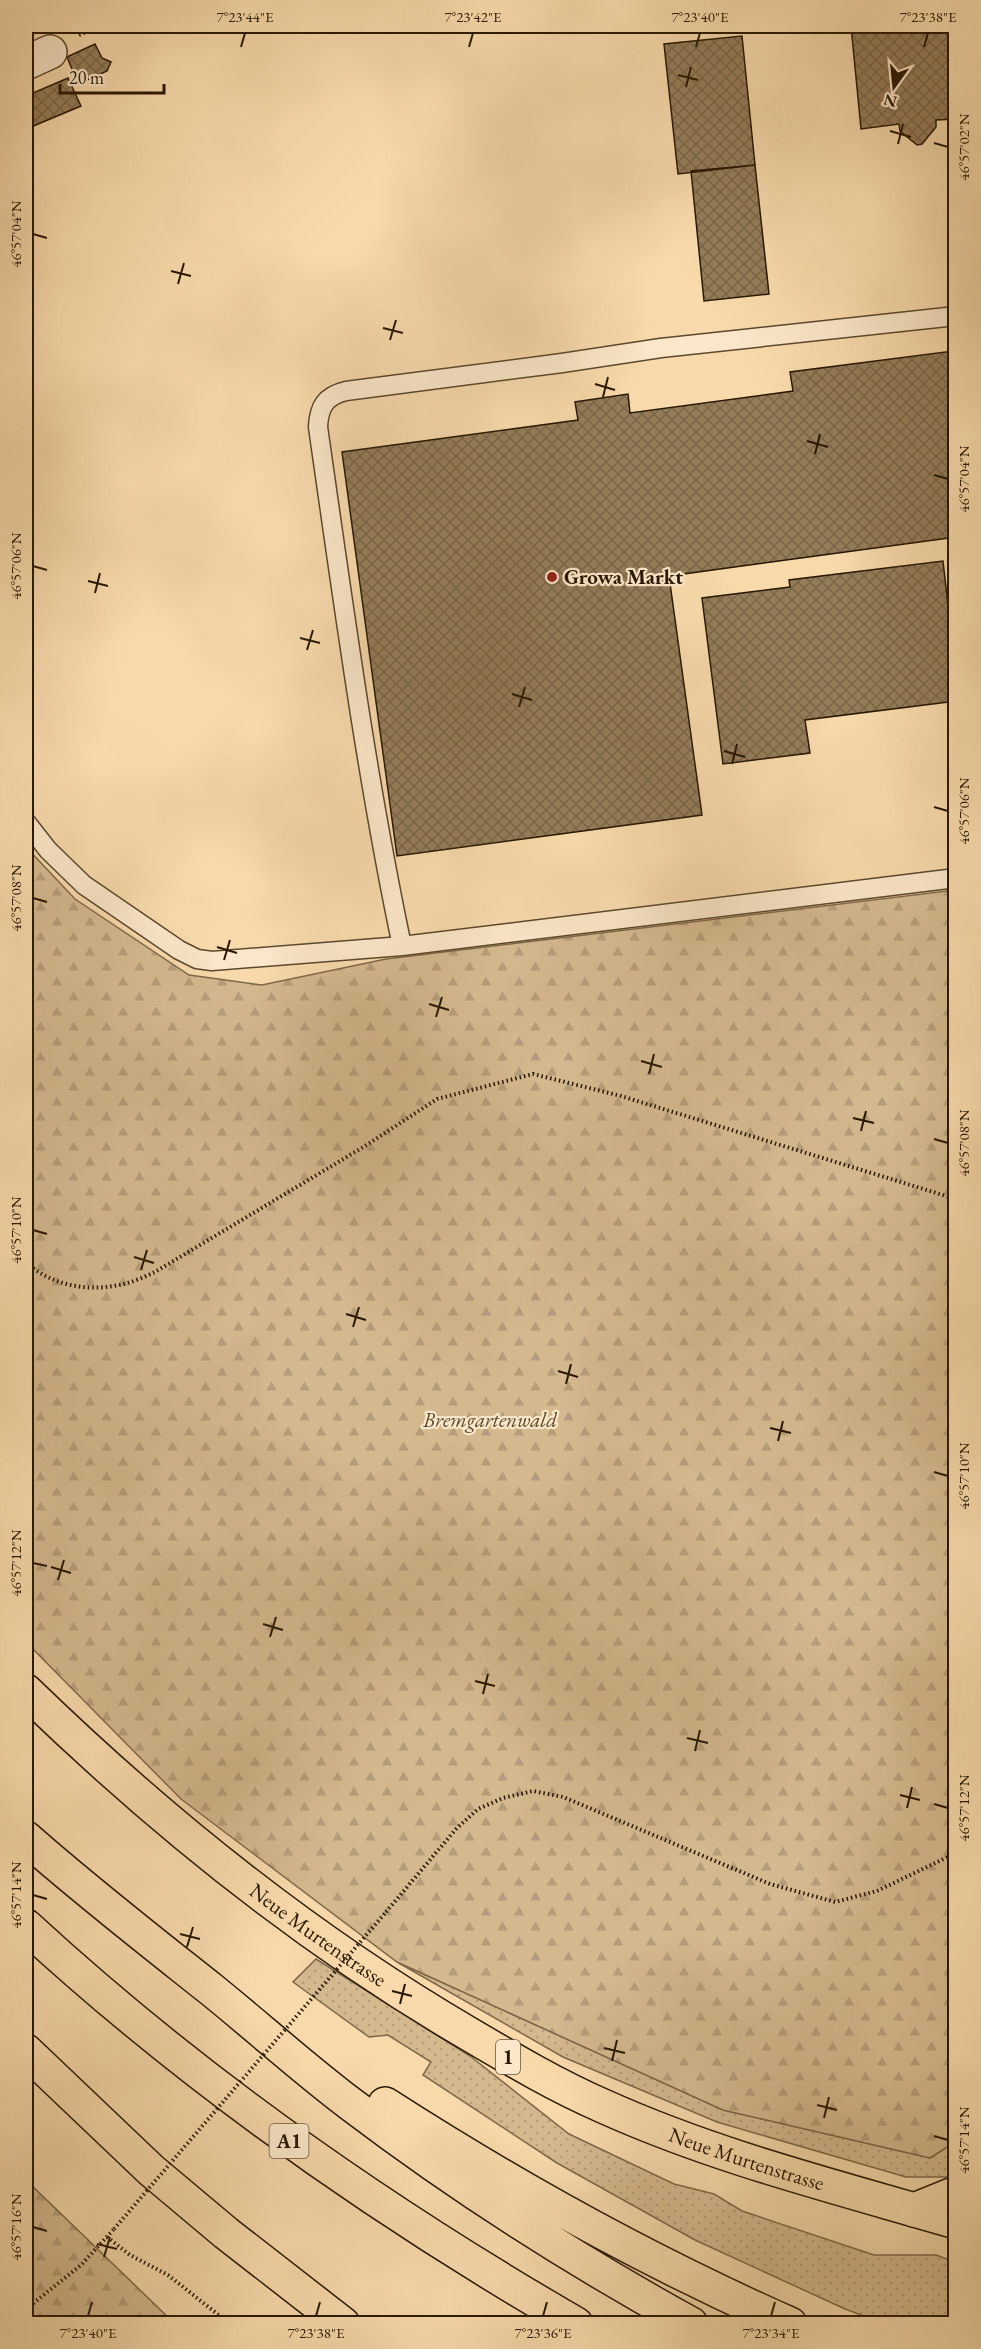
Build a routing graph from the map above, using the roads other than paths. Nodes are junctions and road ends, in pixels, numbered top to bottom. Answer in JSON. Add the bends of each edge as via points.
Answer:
{"nodes":[{"id":1,"x":956,"y":316,"type":"edge"},
{"id":2,"x":26,"y":822,"type":"edge"},
{"id":3,"x":956,"y":878,"type":"edge"},
{"id":4,"x":402,"y":946,"type":"junction"},
{"id":5,"x":26,"y":1691,"type":"edge"},
{"id":6,"x":26,"y":1838,"type":"edge"},
{"id":7,"x":26,"y":1926,"type":"edge"},
{"id":8,"x":210,"y":1990,"type":"junction"},
{"id":9,"x":26,"y":2051,"type":"edge"},
{"id":10,"x":956,"y":2193,"type":"edge"},
{"id":11,"x":914,"y":2210,"type":"junction"},
{"id":12,"x":956,"y":2222,"type":"edge"},
{"id":13,"x":343,"y":2324,"type":"edge"},
{"id":14,"x":576,"y":2324,"type":"edge"},
{"id":15,"x":691,"y":2324,"type":"edge"},
{"id":16,"x":790,"y":2324,"type":"edge"}],
"edges":[{"from":1,"to":4,"type":"lane","via":[[661,348],[330,396],[323,404],[318,427],[383,858]]},
{"from":2,"to":4,"type":"lane","via":[[84,885],[197,959]]},
{"from":3,"to":4,"type":"lane"},
{"from":5,"to":11,"type":"main road","name":"Neue Murtenstrasse","number":"1","via":[[220,1865],[359,1966],[477,2038],[560,2086],[645,2124],[750,2162]]},
{"from":6,"to":8,"type":"main road"},
{"from":7,"to":14,"type":"main road","number":"A1","via":[[129,2016],[278,2132],[420,2230]]},
{"from":8,"to":15,"type":"main road","via":[[435,2166],[517,2222]]},
{"from":8,"to":16,"type":"main road","via":[[527,2191],[616,2240]]},
{"from":9,"to":13,"type":"main road","via":[[151,2170]]},
{"from":10,"to":11,"type":"main road"},
{"from":11,"to":12,"type":"main road","name":"Neue Murtenstrasse","number":"1"}]}
